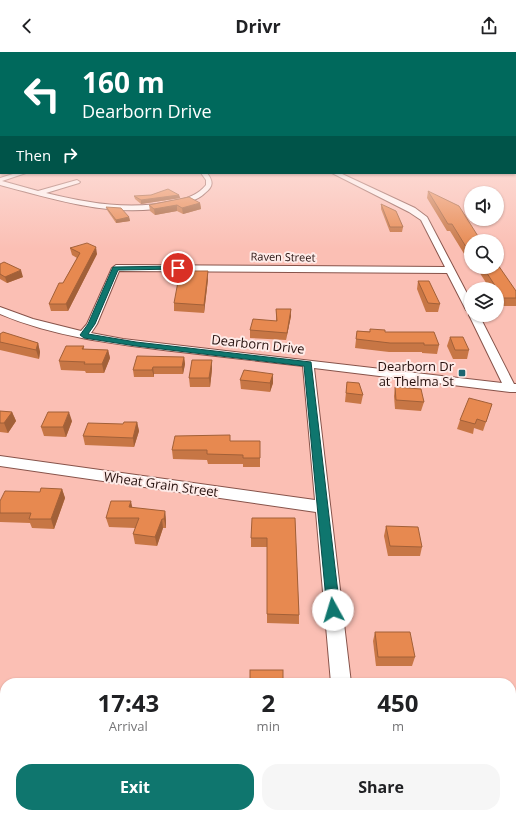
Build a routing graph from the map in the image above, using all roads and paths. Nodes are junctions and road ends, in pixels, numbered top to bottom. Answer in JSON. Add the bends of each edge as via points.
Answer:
{"nodes":[{"id":1,"x":207,"y":178,"type":"edge"},
{"id":2,"x":345,"y":178,"type":"edge"},
{"id":3,"x":15,"y":180,"type":"dead end"},
{"id":4,"x":77,"y":182,"type":"dead end"},
{"id":5,"x":0,"y":183,"type":"edge"},
{"id":6,"x":32,"y":185,"type":"junction"},
{"id":7,"x":21,"y":188,"type":"junction"},
{"id":8,"x":49,"y":190,"type":"junction"},
{"id":9,"x":40,"y":192,"type":"junction"},
{"id":10,"x":451,"y":270,"type":"junction"},
{"id":11,"x":464,"y":296,"type":"edge"},
{"id":12,"x":0,"y":310,"type":"edge"},
{"id":13,"x":478,"y":322,"type":"edge"},
{"id":14,"x":84,"y":335,"type":"junction"},
{"id":15,"x":308,"y":364,"type":"junction"},
{"id":16,"x":513,"y":388,"type":"edge"},
{"id":17,"x":0,"y":461,"type":"edge"},
{"id":18,"x":322,"y":506,"type":"junction"},
{"id":19,"x":340,"y":678,"type":"edge"}],
"edges":[{"from":1,"to":9,"type":"street","via":[[210,182],[204,192],[184,202],[155,207],[105,207]]},
{"from":2,"to":10,"type":"street","via":[[420,215],[427,223]]},
{"from":3,"to":6,"type":"street"},
{"from":4,"to":8,"type":"street"},
{"from":5,"to":7,"type":"street"},
{"from":6,"to":7,"type":"street"},
{"from":6,"to":8,"type":"street"},
{"from":7,"to":9,"type":"street"},
{"from":8,"to":9,"type":"street"},
{"from":10,"to":11,"type":"street"},
{"from":10,"to":14,"type":"street","name":"Raven Street","via":[[116,268],[92,324]]},
{"from":12,"to":14,"type":"street","name":"Dearborn Drive","via":[[34,323]]},
{"from":13,"to":16,"type":"street"},
{"from":14,"to":15,"type":"street","name":"Dearborn Drive","via":[[130,343]]},
{"from":15,"to":16,"type":"street","name":"Dearborn Drive"},
{"from":15,"to":18,"type":"street"},
{"from":17,"to":18,"type":"street","name":"Wheat Grain Street"},
{"from":18,"to":19,"type":"street"}]}
